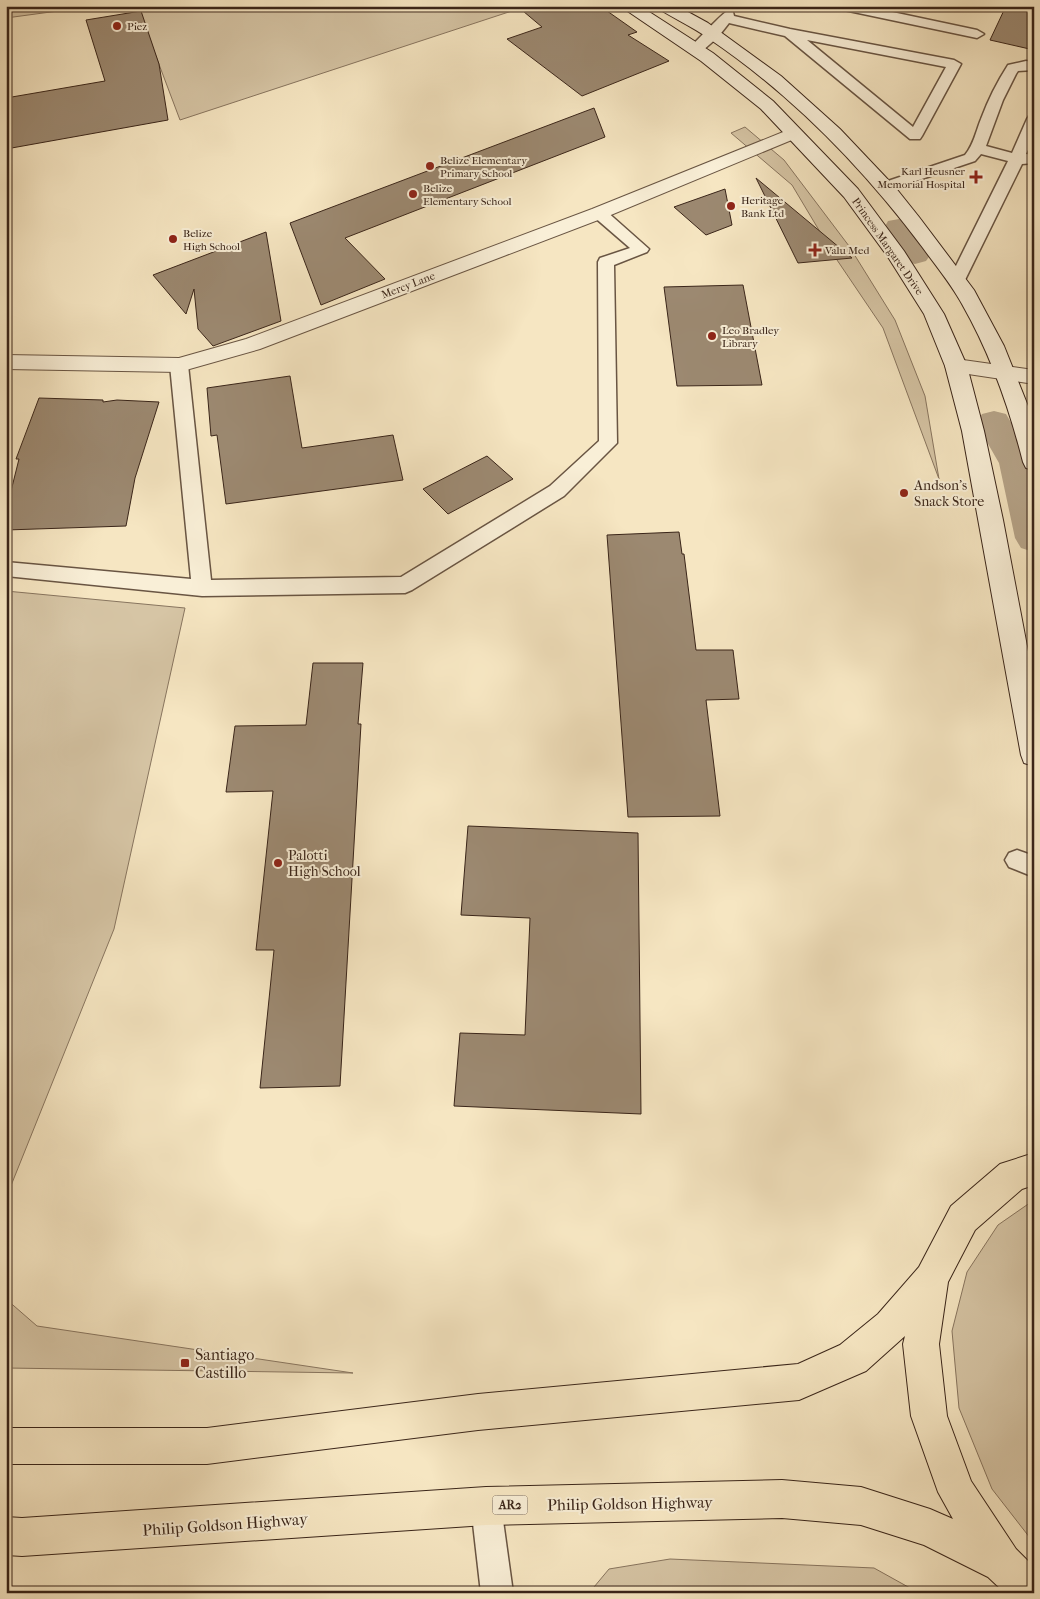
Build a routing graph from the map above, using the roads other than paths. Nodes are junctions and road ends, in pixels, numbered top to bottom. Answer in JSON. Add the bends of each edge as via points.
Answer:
{"nodes":[{"id":1,"x":628,"y":6,"type":"edge"},
{"id":2,"x":665,"y":6,"type":"edge"},
{"id":3,"x":735,"y":6,"type":"edge"},
{"id":4,"x":844,"y":6,"type":"edge"},
{"id":5,"x":726,"y":18,"type":"junction"},
{"id":6,"x":790,"y":33,"type":"junction"},
{"id":7,"x":713,"y":34,"type":"junction"},
{"id":8,"x":977,"y":34,"type":"dead end"},
{"id":9,"x":696,"y":49,"type":"junction"},
{"id":10,"x":1034,"y":66,"type":"edge"},
{"id":11,"x":1034,"y":119,"type":"edge"},
{"id":12,"x":793,"y":132,"type":"junction"},
{"id":13,"x":979,"y":149,"type":"junction"},
{"id":14,"x":1017,"y":159,"type":"junction"},
{"id":15,"x":1034,"y":159,"type":"edge"},
{"id":16,"x":884,"y":187,"type":"junction"},
{"id":17,"x":600,"y":213,"type":"junction"},
{"id":18,"x":957,"y":280,"type":"junction"},
{"id":19,"x":6,"y":362,"type":"edge"},
{"id":20,"x":179,"y":365,"type":"junction"},
{"id":21,"x":956,"y":366,"type":"junction"},
{"id":22,"x":1005,"y":372,"type":"junction"},
{"id":23,"x":1034,"y":377,"type":"edge"},
{"id":24,"x":1034,"y":462,"type":"edge"},
{"id":25,"x":6,"y":569,"type":"edge"},
{"id":26,"x":202,"y":588,"type":"junction"},
{"id":27,"x":1034,"y":756,"type":"edge"},
{"id":28,"x":1026,"y":1165,"type":"edge"},
{"id":29,"x":931,"y":1279,"type":"junction"},
{"id":30,"x":6,"y":1446,"type":"edge"},
{"id":31,"x":486,"y":1506,"type":"junction"},
{"id":32,"x":6,"y":1536,"type":"edge"},
{"id":33,"x":1015,"y":1580,"type":"edge"},
{"id":34,"x":497,"y":1593,"type":"edge"}],
"edges":[{"from":1,"to":9,"type":"main road","name":"Princess Margaret Drive"},
{"from":2,"to":7,"type":"main road"},
{"from":3,"to":5,"type":"lane"},
{"from":4,"to":8,"type":"lane"},
{"from":5,"to":6,"type":"lane"},
{"from":5,"to":7,"type":"lane"},
{"from":6,"to":6,"type":"lane","via":[[915,136],[954,64],[916,57]]},
{"from":7,"to":9,"type":"lane"},
{"from":7,"to":16,"type":"main road","via":[[791,95]]},
{"from":9,"to":12,"type":"main road","name":"Princess Margaret Drive","via":[[767,105]]},
{"from":10,"to":13,"type":"lane","via":[[1026,64],[1013,68],[988,120]]},
{"from":11,"to":14,"type":"lane"},
{"from":12,"to":17,"type":"main road","name":"Mercy Lane"},
{"from":12,"to":21,"type":"main road","name":"Princess Margaret Drive","via":[[851,193],[897,255],[934,314]]},
{"from":13,"to":14,"type":"lane"},
{"from":13,"to":16,"type":"lane","via":[[970,158]]},
{"from":14,"to":15,"type":"lane"},
{"from":14,"to":18,"type":"lane"},
{"from":16,"to":18,"type":"main road"},
{"from":17,"to":20,"type":"main road","name":"Mercy Lane","via":[[253,344]]},
{"from":17,"to":26,"type":"lane","via":[[641,249],[606,262],[608,443],[558,491],[405,584]]},
{"from":18,"to":22,"type":"main road","via":[[976,309]]},
{"from":19,"to":20,"type":"main road","name":"Mercy Lane"},
{"from":20,"to":26,"type":"lane"},
{"from":21,"to":22,"type":"main road"},
{"from":21,"to":27,"type":"main road","name":"Princess Margaret Drive","via":[[990,511]]},
{"from":22,"to":23,"type":"main road"},
{"from":22,"to":24,"type":"main road"},
{"from":25,"to":26,"type":"lane"},
{"from":28,"to":29,"type":"main road","via":[[963,1218]]},
{"from":29,"to":30,"type":"main road","via":[[890,1326],[853,1358],[799,1382],[478,1412],[206,1446]]},
{"from":29,"to":33,"type":"main road","via":[[921,1344],[929,1416],[957,1492]]},
{"from":31,"to":32,"type":"main road","name":"Philip Goldson Highway","number":"AR2"},
{"from":31,"to":33,"type":"main road","name":"Philip Goldson Highway","number":"AR2","via":[[782,1499],[861,1506],[930,1528]]},
{"from":31,"to":34,"type":"lane"}]}
